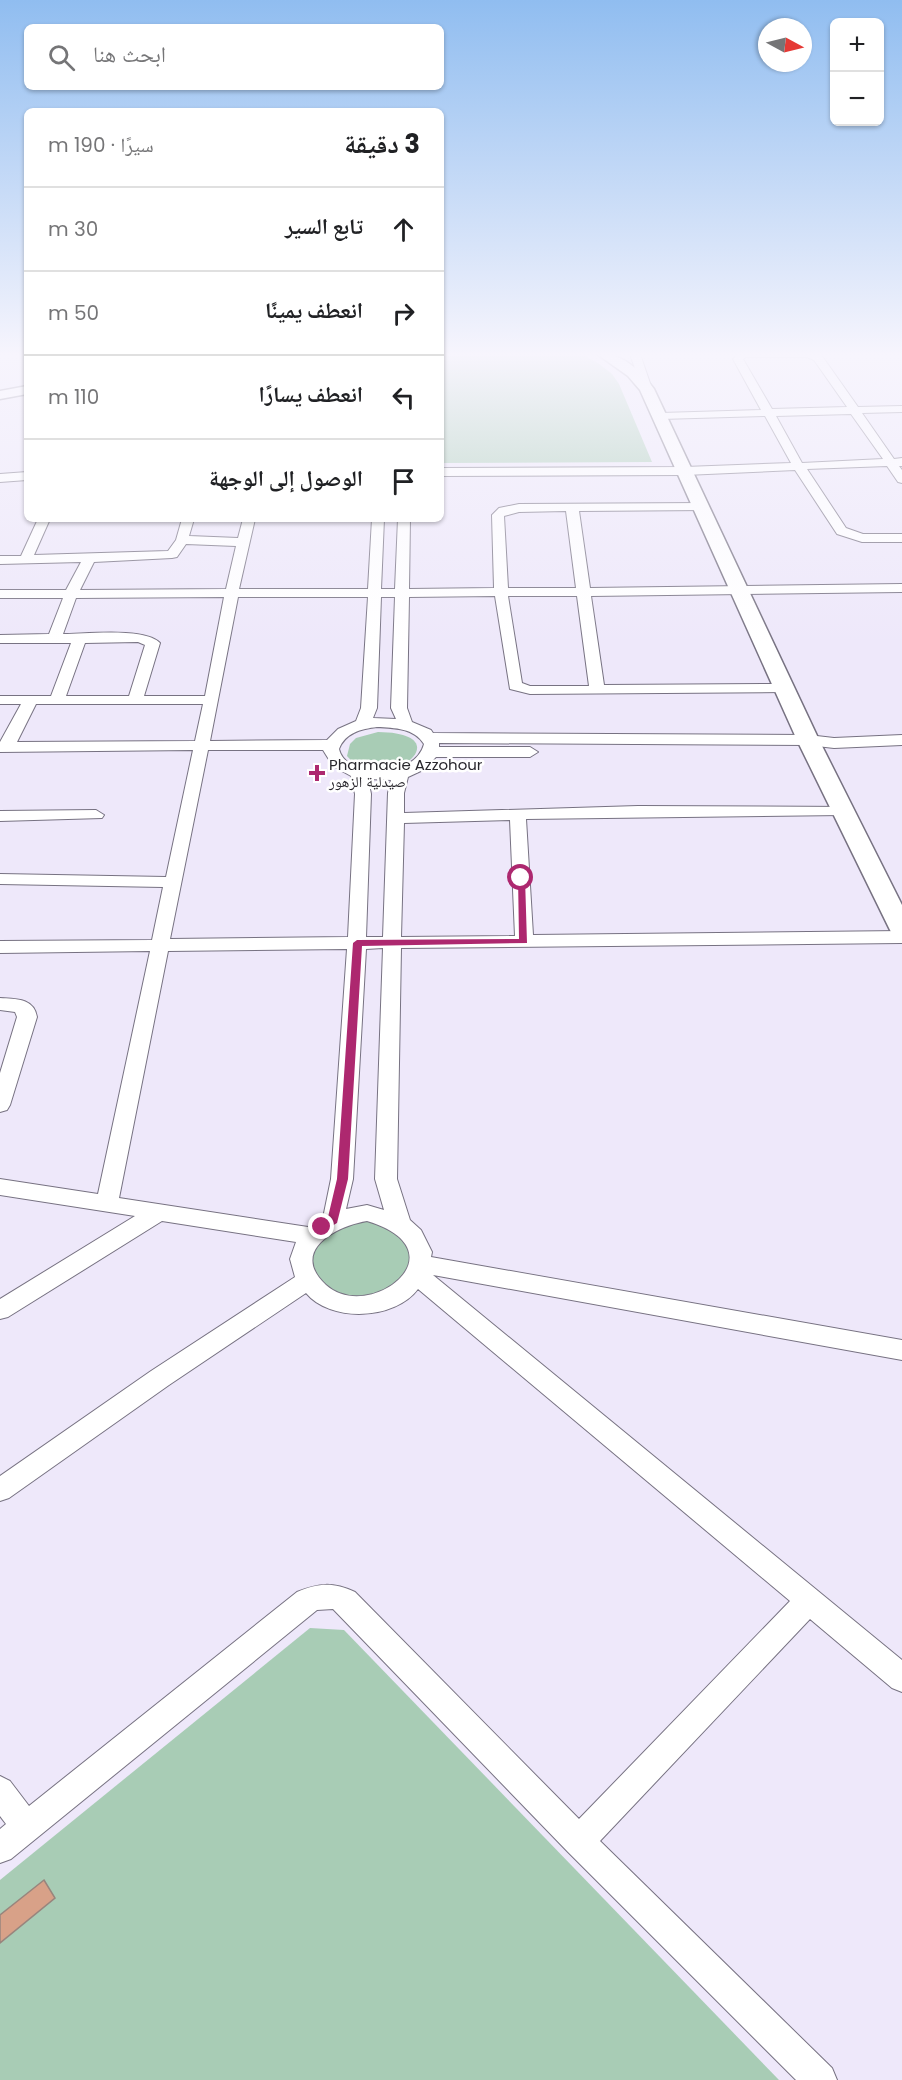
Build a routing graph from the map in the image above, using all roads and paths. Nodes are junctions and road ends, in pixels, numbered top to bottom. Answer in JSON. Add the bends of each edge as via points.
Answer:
{"nodes":[{"id":1,"x":676,"y":451,"type":"edge"},
{"id":2,"x":790,"y":451,"type":"edge"},
{"id":3,"x":896,"y":462,"type":"edge"},
{"id":4,"x":799,"y":467,"type":"junction"},
{"id":5,"x":685,"y":471,"type":"junction"},
{"id":6,"x":444,"y":472,"type":"edge"},
{"id":7,"x":24,"y":477,"type":"edge"},
{"id":8,"x":0,"y":478,"type":"edge"},
{"id":9,"x":902,"y":479,"type":"edge"},
{"id":10,"x":703,"y":507,"type":"junction"},
{"id":11,"x":572,"y":508,"type":"junction"},
{"id":12,"x":43,"y":522,"type":"edge"},
{"id":13,"x":188,"y":522,"type":"edge"},
{"id":14,"x":248,"y":522,"type":"edge"},
{"id":15,"x":378,"y":522,"type":"edge"},
{"id":16,"x":404,"y":522,"type":"edge"},
{"id":17,"x":182,"y":540,"type":"junction"},
{"id":18,"x":901,"y":540,"type":"edge"},
{"id":19,"x":243,"y":542,"type":"junction"},
{"id":20,"x":89,"y":558,"type":"junction"},
{"id":21,"x":26,"y":559,"type":"junction"},
{"id":22,"x":0,"y":560,"type":"edge"},
{"id":23,"x":902,"y":588,"type":"edge"},
{"id":24,"x":740,"y":591,"type":"junction"},
{"id":25,"x":374,"y":592,"type":"junction"},
{"id":26,"x":402,"y":592,"type":"junction"},
{"id":27,"x":501,"y":592,"type":"junction"},
{"id":28,"x":582,"y":592,"type":"junction"},
{"id":29,"x":231,"y":593,"type":"junction"},
{"id":30,"x":0,"y":594,"type":"edge"},
{"id":31,"x":71,"y":594,"type":"junction"},
{"id":32,"x":0,"y":639,"type":"edge"},
{"id":33,"x":54,"y":639,"type":"junction"},
{"id":34,"x":79,"y":639,"type":"junction"},
{"id":35,"x":784,"y":688,"type":"junction"},
{"id":36,"x":597,"y":690,"type":"junction"},
{"id":37,"x":57,"y":699,"type":"junction"},
{"id":38,"x":0,"y":700,"type":"edge"},
{"id":39,"x":31,"y":700,"type":"junction"},
{"id":40,"x":212,"y":700,"type":"junction"},
{"id":41,"x":135,"y":701,"type":"junction"},
{"id":42,"x":363,"y":724,"type":"junction"},
{"id":43,"x":405,"y":724,"type":"junction"},
{"id":44,"x":902,"y":740,"type":"edge"},
{"id":45,"x":431,"y":745,"type":"junction"},
{"id":46,"x":811,"y":745,"type":"junction"},
{"id":47,"x":332,"y":749,"type":"junction"},
{"id":48,"x":2,"y":750,"type":"edge"},
{"id":49,"x":200,"y":750,"type":"junction"},
{"id":50,"x":358,"y":774,"type":"junction"},
{"id":51,"x":401,"y":774,"type":"junction"},
{"id":52,"x":843,"y":810,"type":"junction"},
{"id":53,"x":96,"y":815,"type":"dead end"},
{"id":54,"x":518,"y":815,"type":"junction"},
{"id":55,"x":0,"y":816,"type":"edge"},
{"id":56,"x":396,"y":818,"type":"junction"},
{"id":57,"x":0,"y":879,"type":"edge"},
{"id":58,"x":173,"y":882,"type":"junction"},
{"id":59,"x":902,"y":930,"type":"edge"},
{"id":60,"x":902,"y":937,"type":"edge"},
{"id":61,"x":524,"y":941,"type":"junction"},
{"id":62,"x":393,"y":942,"type":"junction"},
{"id":63,"x":357,"y":943,"type":"junction"},
{"id":64,"x":158,"y":946,"type":"junction"},
{"id":65,"x":0,"y":947,"type":"edge"},
{"id":66,"x":0,"y":1004,"type":"edge"},
{"id":67,"x":0,"y":1105,"type":"edge"},
{"id":68,"x":0,"y":1186,"type":"edge"},
{"id":69,"x":107,"y":1202,"type":"junction"},
{"id":70,"x":161,"y":1211,"type":"junction"},
{"id":71,"x":333,"y":1220,"type":"junction"},
{"id":72,"x":399,"y":1222,"type":"junction"},
{"id":73,"x":312,"y":1236,"type":"junction"},
{"id":74,"x":419,"y":1270,"type":"junction"},
{"id":75,"x":308,"y":1280,"type":"junction"},
{"id":76,"x":0,"y":1310,"type":"edge"},
{"id":77,"x":902,"y":1350,"type":"edge"},
{"id":78,"x":0,"y":1490,"type":"edge"},
{"id":79,"x":810,"y":1600,"type":"junction"},
{"id":80,"x":902,"y":1678,"type":"edge"},
{"id":81,"x":0,"y":1791,"type":"edge"},
{"id":82,"x":26,"y":1827,"type":"junction"},
{"id":83,"x":579,"y":1841,"type":"junction"},
{"id":84,"x":0,"y":1848,"type":"edge"},
{"id":85,"x":820,"y":2080,"type":"edge"}],
"edges":[{"from":1,"to":5,"type":"main road"},
{"from":2,"to":4,"type":"street"},
{"from":3,"to":4,"type":"street"},
{"from":3,"to":9,"type":"street"},
{"from":4,"to":5,"type":"street"},
{"from":4,"to":18,"type":"street","via":[[845,534]]},
{"from":5,"to":6,"type":"street"},
{"from":5,"to":10,"type":"main road"},
{"from":7,"to":8,"type":"street"},
{"from":10,"to":11,"type":"street"},
{"from":10,"to":24,"type":"main road"},
{"from":11,"to":27,"type":"street","via":[[510,509],[498,515]]},
{"from":11,"to":28,"type":"street"},
{"from":12,"to":21,"type":"street"},
{"from":13,"to":17,"type":"street"},
{"from":14,"to":19,"type":"street"},
{"from":15,"to":25,"type":"street"},
{"from":16,"to":26,"type":"street"},
{"from":17,"to":19,"type":"street"},
{"from":17,"to":20,"type":"street","via":[[168,556]]},
{"from":19,"to":29,"type":"street"},
{"from":20,"to":21,"type":"street"},
{"from":20,"to":31,"type":"street"},
{"from":21,"to":22,"type":"street"},
{"from":23,"to":24,"type":"street"},
{"from":24,"to":28,"type":"street"},
{"from":24,"to":35,"type":"main road"},
{"from":25,"to":26,"type":"street"},
{"from":25,"to":29,"type":"street"},
{"from":25,"to":42,"type":"street","via":[[369,708]]},
{"from":26,"to":27,"type":"street"},
{"from":26,"to":43,"type":"street","via":[[399,708]]},
{"from":27,"to":28,"type":"street"},
{"from":27,"to":36,"type":"street","via":[[517,688]]},
{"from":28,"to":36,"type":"street"},
{"from":29,"to":31,"type":"street"},
{"from":29,"to":40,"type":"street"},
{"from":30,"to":31,"type":"street"},
{"from":31,"to":33,"type":"street"},
{"from":32,"to":33,"type":"street"},
{"from":33,"to":34,"type":"street"},
{"from":34,"to":37,"type":"street"},
{"from":34,"to":41,"type":"street","via":[[140,638],[153,643]]},
{"from":35,"to":36,"type":"street"},
{"from":35,"to":46,"type":"main road"},
{"from":37,"to":39,"type":"street"},
{"from":37,"to":41,"type":"street"},
{"from":38,"to":39,"type":"street"},
{"from":39,"to":48,"type":"street"},
{"from":40,"to":41,"type":"street"},
{"from":40,"to":49,"type":"street"},
{"from":42,"to":43,"type":"street"},
{"from":42,"to":47,"type":"street","via":[[338,736]]},
{"from":43,"to":45,"type":"street","via":[[423,732]]},
{"from":44,"to":46,"type":"street"},
{"from":45,"to":46,"type":"street"},
{"from":45,"to":51,"type":"street","via":[[421,765]]},
{"from":46,"to":52,"type":"main road"},
{"from":47,"to":49,"type":"street"},
{"from":47,"to":50,"type":"street","via":[[336,762]]},
{"from":48,"to":49,"type":"street"},
{"from":49,"to":58,"type":"street"},
{"from":50,"to":51,"type":"street"},
{"from":50,"to":63,"type":"street","via":[[363,794]]},
{"from":51,"to":56,"type":"street"},
{"from":52,"to":54,"type":"street"},
{"from":52,"to":59,"type":"main road"},
{"from":53,"to":55,"type":"street"},
{"from":54,"to":56,"type":"street"},
{"from":54,"to":61,"type":"street"},
{"from":56,"to":62,"type":"street"},
{"from":57,"to":58,"type":"street"},
{"from":58,"to":64,"type":"street"},
{"from":60,"to":61,"type":"street"},
{"from":61,"to":62,"type":"street"},
{"from":62,"to":63,"type":"street"},
{"from":62,"to":72,"type":"street","via":[[386,1179]]},
{"from":63,"to":64,"type":"street"},
{"from":63,"to":71,"type":"street","via":[[342,1179]]},
{"from":64,"to":65,"type":"street"},
{"from":64,"to":69,"type":"street"},
{"from":66,"to":67,"type":"street","via":[[20,1006],[27,1017]]},
{"from":68,"to":69,"type":"street"},
{"from":69,"to":70,"type":"street"},
{"from":70,"to":73,"type":"street"},
{"from":70,"to":76,"type":"street"},
{"from":71,"to":72,"type":"street","via":[[367,1213]]},
{"from":71,"to":73,"type":"street"},
{"from":72,"to":74,"type":"street","via":[[413,1233],[420,1248]]},
{"from":73,"to":75,"type":"street","via":[[304,1250],[302,1266]]},
{"from":74,"to":75,"type":"street","via":[[406,1289],[373,1305],[334,1301],[318,1293]]},
{"from":74,"to":77,"type":"street"},
{"from":74,"to":79,"type":"street","via":[[502,1344]]},
{"from":75,"to":78,"type":"street"},
{"from":79,"to":80,"type":"street"},
{"from":79,"to":83,"type":"street"},
{"from":81,"to":82,"type":"street"},
{"from":82,"to":83,"type":"street","via":[[307,1601],[322,1594],[345,1601]]},
{"from":82,"to":84,"type":"street"},
{"from":83,"to":85,"type":"street"}]}
